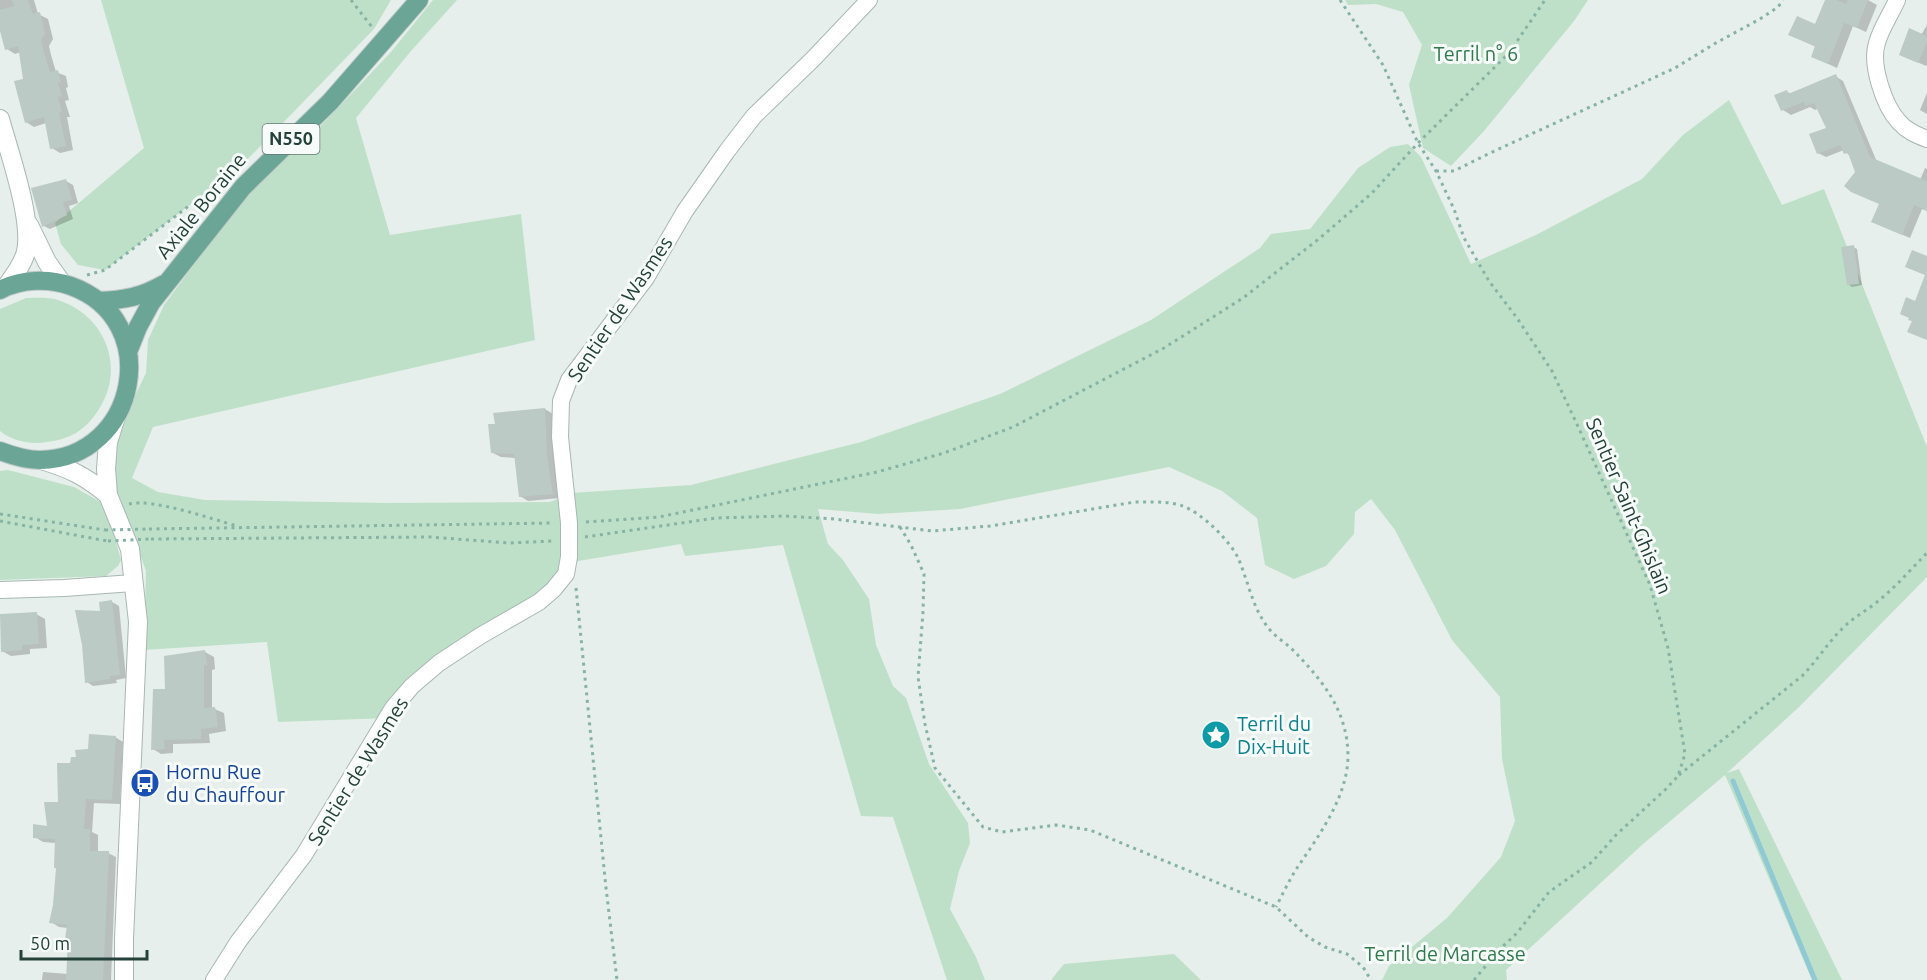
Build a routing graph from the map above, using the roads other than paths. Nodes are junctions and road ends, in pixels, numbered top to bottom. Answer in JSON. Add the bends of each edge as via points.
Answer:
{"nodes":[{"id":1,"x":419,"y":0,"type":"edge"},
{"id":2,"x":868,"y":0,"type":"edge"},
{"id":3,"x":1897,"y":0,"type":"edge"},
{"id":4,"x":0,"y":119,"type":"edge"},
{"id":5,"x":1927,"y":139,"type":"edge"},
{"id":6,"x":26,"y":218,"type":"junction"},
{"id":7,"x":61,"y":282,"type":"junction"},
{"id":8,"x":168,"y":282,"type":"junction"},
{"id":9,"x":3,"y":288,"type":"edge"},
{"id":10,"x":98,"y":301,"type":"junction"},
{"id":11,"x":128,"y":352,"type":"junction"},
{"id":12,"x":116,"y":417,"type":"junction"},
{"id":13,"x":0,"y":451,"type":"edge"},
{"id":14,"x":41,"y":460,"type":"junction"},
{"id":15,"x":108,"y":495,"type":"junction"},
{"id":16,"x":134,"y":583,"type":"junction"},
{"id":17,"x":0,"y":590,"type":"edge"},
{"id":18,"x":124,"y":980,"type":"edge"},
{"id":19,"x":214,"y":980,"type":"edge"}],
"edges":[{"from":1,"to":8,"type":"main road","name":"Axiale Boraine","number":"N550","via":[[330,102],[243,187]]},
{"from":2,"to":19,"type":"street","name":"Sentier de Wasmes","via":[[754,116],[685,211],[646,279],[569,380],[561,401],[560,437],[569,523],[566,574],[539,602],[439,663],[412,686],[393,708],[304,855]]},
{"from":3,"to":5,"type":"street","via":[[1876,43],[1877,75],[1898,121]]},
{"from":4,"to":6,"type":"street"},
{"from":6,"to":7,"type":"street"},
{"from":6,"to":9,"type":"street","via":[[25,254],[17,272]]},
{"from":7,"to":9,"type":"main road","via":[[33,280]]},
{"from":7,"to":10,"type":"main road"},
{"from":8,"to":10,"type":"main road","name":"Axiale Boraine","number":"N550","via":[[147,294]]},
{"from":8,"to":11,"type":"main road","via":[[138,327]]},
{"from":10,"to":11,"type":"main road","via":[[117,324]]},
{"from":11,"to":12,"type":"main road","via":[[130,376],[126,397]]},
{"from":12,"to":14,"type":"main road","via":[[97,440],[70,455]]},
{"from":12,"to":15,"type":"street","via":[[108,442]]},
{"from":13,"to":14,"type":"main road"},
{"from":14,"to":15,"type":"street","via":[[81,474]]},
{"from":15,"to":16,"type":"street","via":[[130,549]]},
{"from":16,"to":17,"type":"street"},
{"from":16,"to":18,"type":"street","via":[[138,622]]}]}
